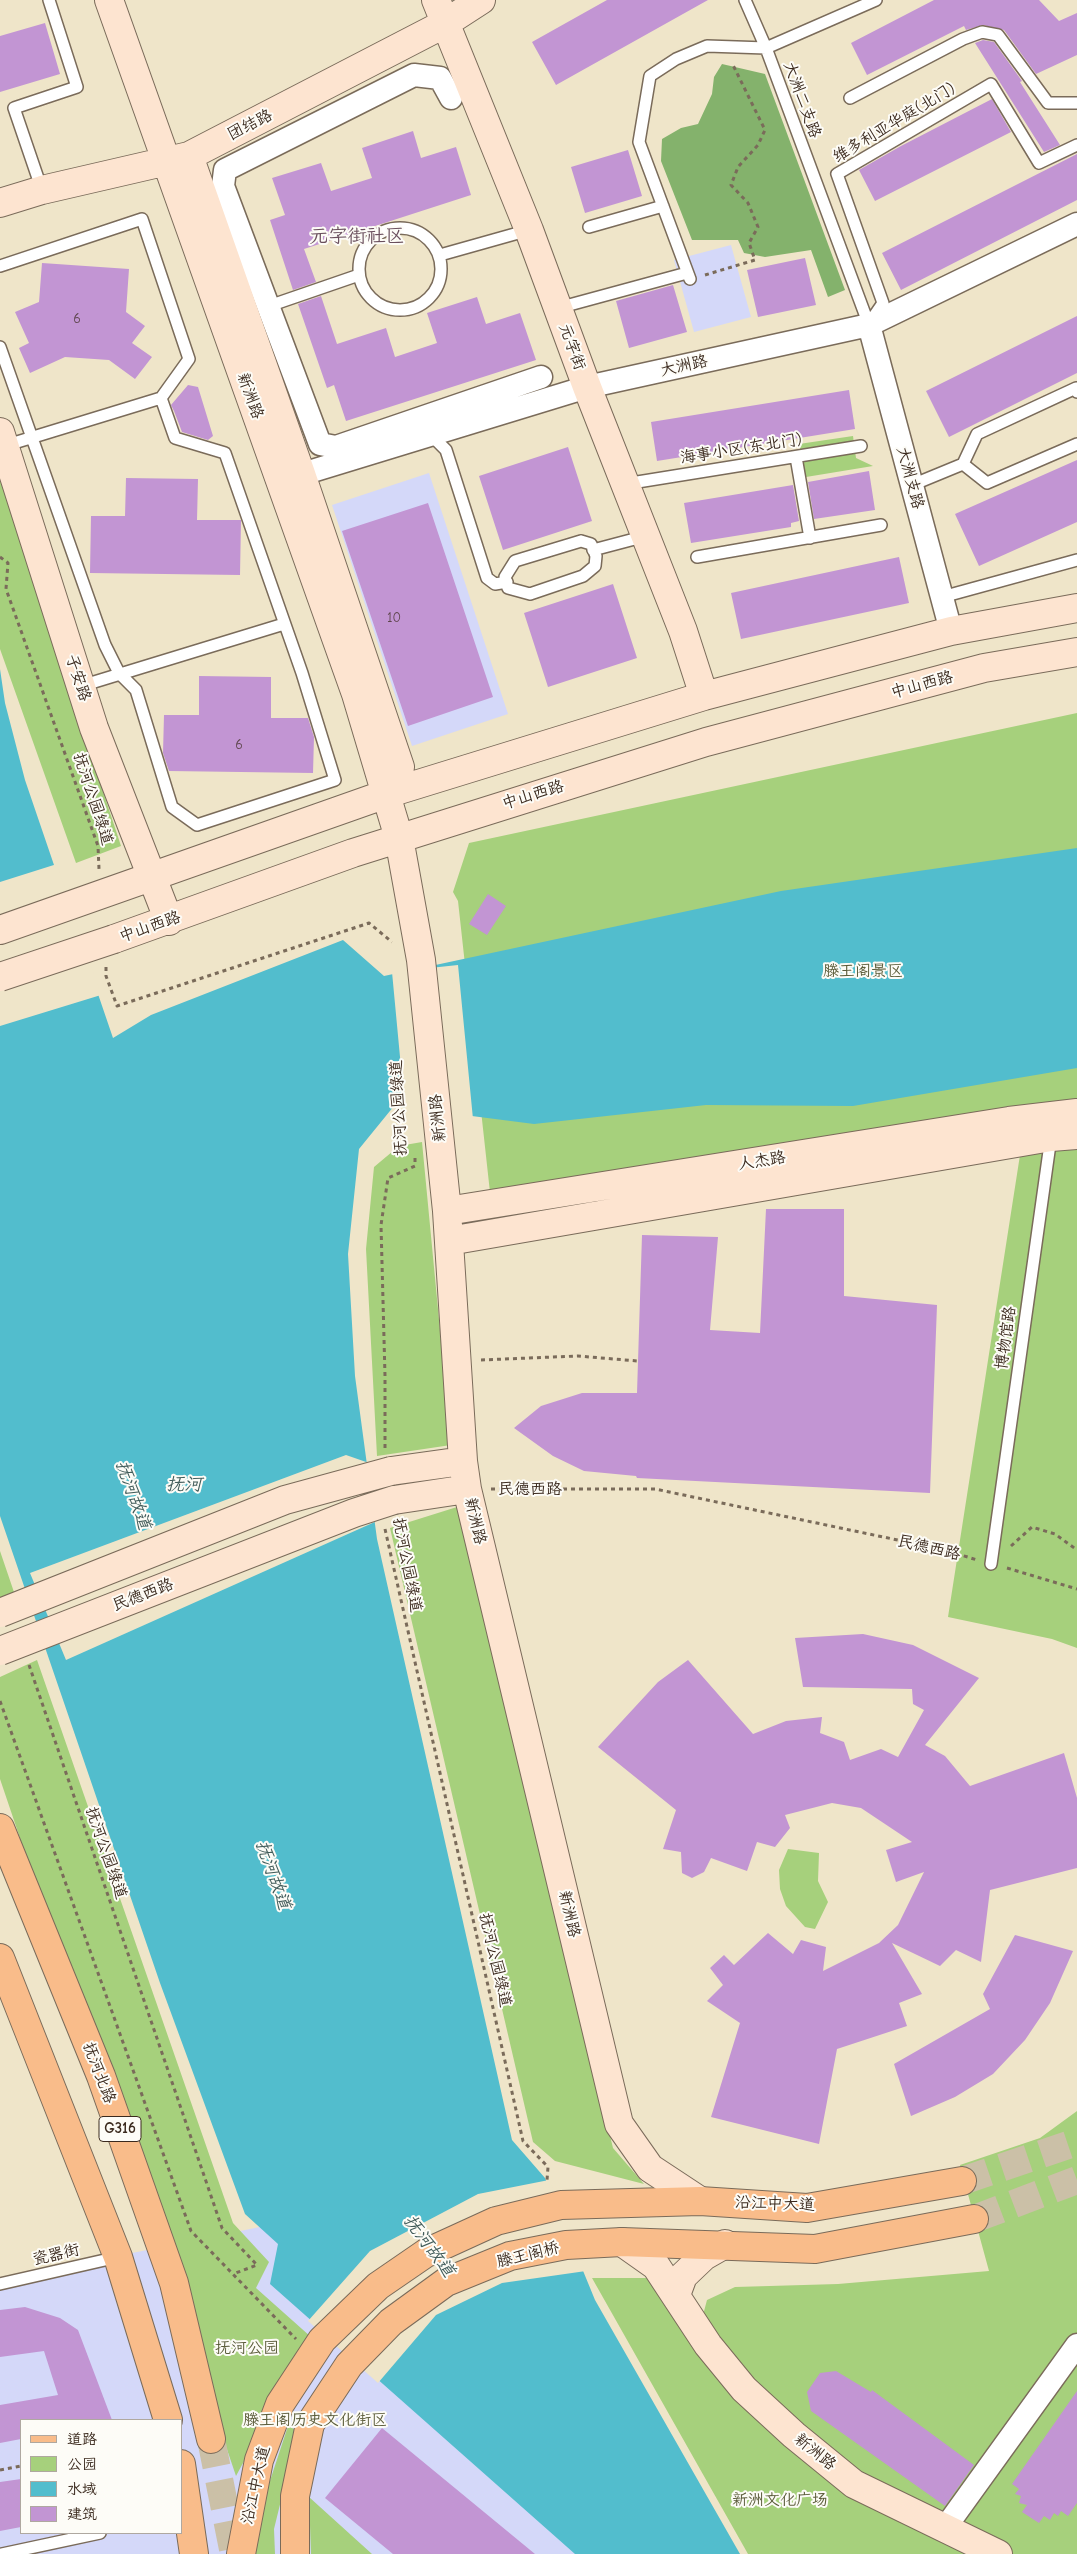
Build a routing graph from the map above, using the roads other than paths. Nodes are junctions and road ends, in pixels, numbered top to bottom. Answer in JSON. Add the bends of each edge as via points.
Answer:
{"nodes":[{"id":1,"x":49,"y":0,"type":"edge"},
{"id":2,"x":109,"y":0,"type":"edge"},
{"id":3,"x":482,"y":0,"type":"edge"},
{"id":4,"x":745,"y":0,"type":"edge"},
{"id":5,"x":876,"y":0,"type":"edge"},
{"id":6,"x":440,"y":12,"type":"edge"},
{"id":7,"x":766,"y":48,"type":"junction"},
{"id":8,"x":451,"y":98,"type":"dead end"},
{"id":9,"x":850,"y":98,"type":"dead end"},
{"id":10,"x":1077,"y":103,"type":"edge"},
{"id":11,"x":1077,"y":145,"type":"edge"},
{"id":12,"x":177,"y":159,"type":"junction"},
{"id":13,"x":42,"y":190,"type":"junction"},
{"id":14,"x":0,"y":203,"type":"edge"},
{"id":15,"x":663,"y":206,"type":"junction"},
{"id":16,"x":1077,"y":224,"type":"edge"},
{"id":17,"x":589,"y":227,"type":"dead end"},
{"id":18,"x":528,"y":230,"type":"junction"},
{"id":19,"x":440,"y":255,"type":"junction"},
{"id":20,"x":0,"y":266,"type":"edge"},
{"id":21,"x":359,"y":275,"type":"junction"},
{"id":22,"x":558,"y":308,"type":"junction"},
{"id":23,"x":257,"y":310,"type":"junction"},
{"id":24,"x":869,"y":325,"type":"junction"},
{"id":25,"x":0,"y":347,"type":"edge"},
{"id":26,"x":541,"y":377,"type":"dead end"},
{"id":27,"x":587,"y":388,"type":"junction"},
{"id":28,"x":1077,"y":392,"type":"edge"},
{"id":29,"x":161,"y":398,"type":"junction"},
{"id":30,"x":431,"y":434,"type":"junction"},
{"id":31,"x":32,"y":438,"type":"junction"},
{"id":32,"x":2,"y":439,"type":"edge"},
{"id":33,"x":1077,"y":444,"type":"edge"},
{"id":34,"x":861,"y":446,"type":"dead end"},
{"id":35,"x":796,"y":457,"type":"junction"},
{"id":36,"x":963,"y":464,"type":"junction"},
{"id":37,"x":290,"y":477,"type":"junction"},
{"id":38,"x":625,"y":484,"type":"junction"},
{"id":39,"x":912,"y":485,"type":"junction"},
{"id":40,"x":881,"y":525,"type":"dead end"},
{"id":41,"x":646,"y":536,"type":"junction"},
{"id":42,"x":810,"y":538,"type":"junction"},
{"id":43,"x":594,"y":550,"type":"junction"},
{"id":44,"x":697,"y":557,"type":"dead end"},
{"id":45,"x":1077,"y":560,"type":"edge"},
{"id":46,"x":507,"y":582,"type":"junction"},
{"id":47,"x":942,"y":597,"type":"junction"},
{"id":48,"x":1077,"y":608,"type":"edge"},
{"id":49,"x":284,"y":624,"type":"junction"},
{"id":50,"x":951,"y":631,"type":"junction"},
{"id":51,"x":1077,"y":652,"type":"edge"},
{"id":52,"x":119,"y":673,"type":"junction"},
{"id":53,"x":81,"y":686,"type":"junction"},
{"id":54,"x":704,"y":696,"type":"junction"},
{"id":55,"x":386,"y":794,"type":"junction"},
{"id":56,"x":399,"y":838,"type":"junction"},
{"id":57,"x":152,"y":878,"type":"junction"},
{"id":58,"x":169,"y":921,"type":"junction"},
{"id":59,"x":0,"y":930,"type":"edge"},
{"id":60,"x":0,"y":977,"type":"edge"},
{"id":61,"x":1065,"y":1125,"type":"edge"},
{"id":62,"x":447,"y":1211,"type":"junction"},
{"id":63,"x":449,"y":1241,"type":"junction"},
{"id":64,"x":463,"y":1461,"type":"junction"},
{"id":65,"x":468,"y":1489,"type":"junction"},
{"id":66,"x":991,"y":1564,"type":"road end"},
{"id":67,"x":0,"y":1613,"type":"edge"},
{"id":68,"x":13,"y":1654,"type":"edge"},
{"id":69,"x":0,"y":1828,"type":"edge"},
{"id":70,"x":0,"y":1958,"type":"edge"},
{"id":71,"x":6,"y":1992,"type":"edge"},
{"id":72,"x":962,"y":2181,"type":"tunnel mouth"},
{"id":73,"x":700,"y":2201,"type":"junction"},
{"id":74,"x":974,"y":2219,"type":"tunnel mouth"},
{"id":75,"x":622,"y":2242,"type":"junction"},
{"id":76,"x":725,"y":2244,"type":"junction"},
{"id":77,"x":118,"y":2258,"type":"junction"},
{"id":78,"x":0,"y":2284,"type":"edge"},
{"id":79,"x":676,"y":2295,"type":"junction"},
{"id":80,"x":1077,"y":2345,"type":"edge"},
{"id":81,"x":168,"y":2419,"type":"edge"},
{"id":82,"x":211,"y":2439,"type":"tunnel mouth"},
{"id":83,"x":182,"y":2471,"type":"edge"},
{"id":84,"x":945,"y":2528,"type":"junction"},
{"id":85,"x":95,"y":2534,"type":"edge"},
{"id":86,"x":2,"y":2554,"type":"edge"},
{"id":87,"x":194,"y":2554,"type":"edge"},
{"id":88,"x":241,"y":2554,"type":"edge"},
{"id":89,"x":295,"y":2554,"type":"edge"},
{"id":90,"x":998,"y":2554,"type":"edge"}],
"edges":[{"from":1,"to":13,"type":"lane","via":[[77,87],[14,108]]},
{"from":2,"to":12,"type":"main road","name":"新洲路"},
{"from":3,"to":6,"type":"main road","name":"团结路"},
{"from":4,"to":7,"type":"lane","name":"大洲二支路"},
{"from":5,"to":7,"type":"lane"},
{"from":6,"to":12,"type":"main road","name":"团结路"},
{"from":6,"to":18,"type":"main road","name":"元字街"},
{"from":7,"to":15,"type":"lane","via":[[707,46],[676,59],[650,76],[639,142]]},
{"from":7,"to":24,"type":"lane","name":"大洲二支路"},
{"from":8,"to":23,"type":"street","via":[[440,78],[414,75],[225,170],[223,186]]},
{"from":9,"to":10,"type":"lane","via":[[963,38],[982,32],[998,35],[1048,102]]},
{"from":11,"to":24,"type":"lane","name":"维多利亚华庭(北门)","via":[[1039,163],[991,84],[837,174],[883,302]]},
{"from":12,"to":13,"type":"main road","name":"团结路"},
{"from":12,"to":23,"type":"main road","name":"新洲路"},
{"from":12,"to":37,"type":"main road","name":"新洲路"},
{"from":13,"to":14,"type":"main road","name":"团结路"},
{"from":15,"to":17,"type":"lane"},
{"from":15,"to":22,"type":"lane","via":[[688,276]]},
{"from":16,"to":24,"type":"street","name":"大洲路"},
{"from":18,"to":19,"type":"lane"},
{"from":18,"to":22,"type":"main road","name":"元字街"},
{"from":19,"to":21,"type":"lane","via":[[422,233],[409,228],[382,231],[363,250]]},
{"from":19,"to":21,"type":"lane","via":[[440,283],[422,305],[408,310],[382,306],[363,288]]},
{"from":20,"to":29,"type":"lane","via":[[142,219],[189,359]]},
{"from":21,"to":23,"type":"lane"},
{"from":22,"to":27,"type":"main road","name":"元字街"},
{"from":23,"to":26,"type":"street","via":[[320,444],[336,447]]},
{"from":23,"to":37,"type":"main road","name":"新洲路"},
{"from":24,"to":27,"type":"street","name":"大洲路"},
{"from":24,"to":39,"type":"street","name":"大洲支路"},
{"from":25,"to":31,"type":"lane"},
{"from":27,"to":30,"type":"street","name":"大洲路"},
{"from":27,"to":38,"type":"main road","name":"元字街"},
{"from":28,"to":36,"type":"lane","via":[[1076,388],[977,434]]},
{"from":29,"to":31,"type":"lane"},
{"from":29,"to":49,"type":"lane","via":[[174,438],[225,453]]},
{"from":30,"to":37,"type":"street","name":"大洲路"},
{"from":30,"to":46,"type":"lane","via":[[446,450],[486,578],[495,584]]},
{"from":31,"to":32,"type":"lane"},
{"from":31,"to":52,"type":"lane","via":[[105,645]]},
{"from":32,"to":53,"type":"main road","name":"子安路"},
{"from":33,"to":36,"type":"lane","via":[[987,483]]},
{"from":34,"to":35,"type":"lane","name":"海事小区(东北门)"},
{"from":35,"to":38,"type":"lane","name":"海事小区(东北门)"},
{"from":35,"to":42,"type":"lane"},
{"from":36,"to":39,"type":"lane"},
{"from":37,"to":55,"type":"main road","name":"新洲路"},
{"from":38,"to":41,"type":"main road","name":"元字街"},
{"from":39,"to":47,"type":"street","name":"大洲支路"},
{"from":40,"to":42,"type":"lane"},
{"from":41,"to":43,"type":"lane"},
{"from":41,"to":54,"type":"main road","name":"元字街","via":[[683,630]]},
{"from":42,"to":44,"type":"lane"},
{"from":43,"to":46,"type":"lane","via":[[591,544],[581,541],[515,561],[505,577]]},
{"from":43,"to":46,"type":"lane","via":[[596,566],[583,576],[530,594],[508,588]]},
{"from":45,"to":47,"type":"lane"},
{"from":47,"to":50,"type":"street","name":"大洲支路"},
{"from":48,"to":50,"type":"main road"},
{"from":49,"to":52,"type":"lane"},
{"from":49,"to":52,"type":"lane","via":[[335,780],[197,825],[172,807],[136,690]]},
{"from":50,"to":54,"type":"main road"},
{"from":51,"to":56,"type":"main road","name":"中山西路","via":[[984,668],[706,742]]},
{"from":52,"to":53,"type":"lane"},
{"from":53,"to":57,"type":"main road","name":"子安路"},
{"from":54,"to":55,"type":"main road"},
{"from":55,"to":56,"type":"main road","name":"新洲路"},
{"from":55,"to":57,"type":"main road"},
{"from":56,"to":58,"type":"main road","name":"中山西路"},
{"from":56,"to":62,"type":"main road","name":"新洲路","via":[[421,960]]},
{"from":57,"to":58,"type":"main road","name":"子安路"},
{"from":57,"to":59,"type":"main road","via":[[100,884]]},
{"from":58,"to":60,"type":"main road","name":"中山西路","bridge":true,"via":[[109,948]]},
{"from":61,"to":62,"type":"main road","name":"人杰路"},
{"from":61,"to":63,"type":"main road","name":"人杰路"},
{"from":61,"to":66,"type":"lane","name":"博物馆路"},
{"from":62,"to":63,"type":"main road","name":"新洲路"},
{"from":63,"to":64,"type":"main road","name":"新洲路"},
{"from":64,"to":65,"type":"main road","name":"新洲路"},
{"from":64,"to":67,"type":"main road","bridge":true,"via":[[388,1463],[285,1500]]},
{"from":65,"to":68,"type":"main road","name":"民德西路","bridge":true,"via":[[389,1512],[354,1513]]},
{"from":65,"to":73,"type":"main road","name":"新洲路","via":[[619,2124],[650,2168]]},
{"from":69,"to":82,"type":"main road","name":"抚河北路","number":"G316","via":[[101,2076],[174,2283]]},
{"from":70,"to":71,"type":"main road"},
{"from":71,"to":77,"type":"main road"},
{"from":72,"to":73,"type":"main road","name":"沿江中大道","via":[[807,2208]]},
{"from":73,"to":88,"type":"main road","name":"沿江中大道","via":[[561,2204],[496,2221],[426,2253],[378,2286],[317,2347],[280,2404],[259,2460]]},
{"from":74,"to":76,"type":"main road","via":[[815,2249]]},
{"from":75,"to":76,"type":"main road"},
{"from":75,"to":79,"type":"main road","name":"新洲路","via":[[656,2266]]},
{"from":75,"to":89,"type":"main road","name":"滕王阁桥","via":[[566,2245],[510,2256],[446,2282],[391,2322],[349,2365],[310,2424],[295,2496]]},
{"from":76,"to":79,"type":"main road","via":[[704,2256],[683,2276]]},
{"from":77,"to":78,"type":"lane","name":"瓷器街"},
{"from":77,"to":81,"type":"main road"},
{"from":79,"to":84,"type":"main road","name":"新洲路","via":[[708,2345],[744,2389],[794,2435],[854,2484]]},
{"from":80,"to":84,"type":"street"},
{"from":83,"to":87,"type":"main road"},
{"from":84,"to":90,"type":"main road","name":"新洲路"},
{"from":85,"to":86,"type":"lane"}]}
